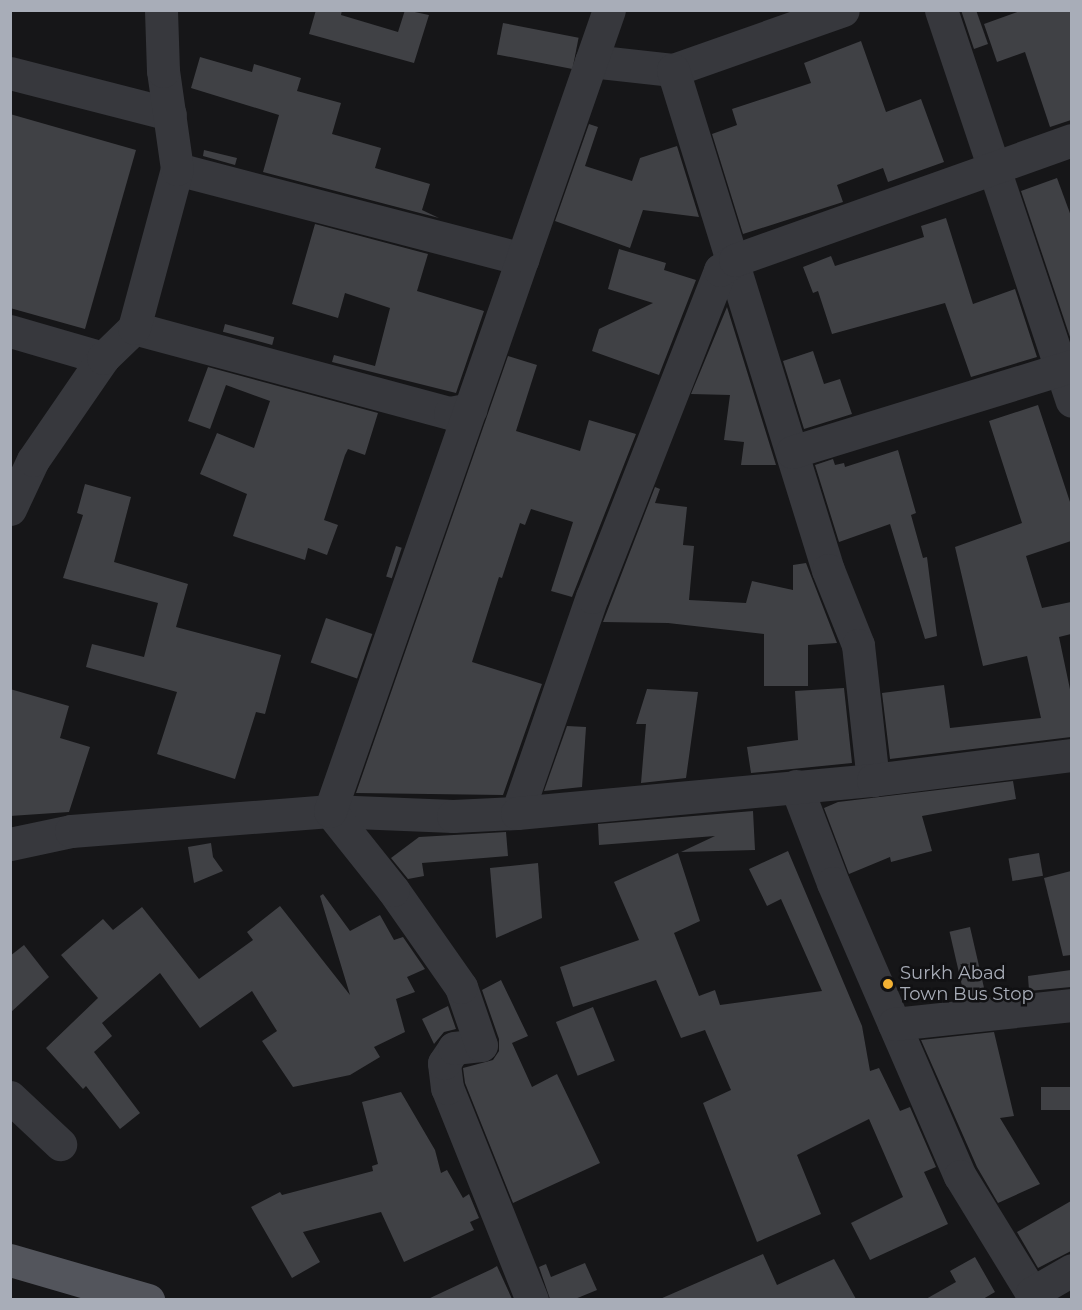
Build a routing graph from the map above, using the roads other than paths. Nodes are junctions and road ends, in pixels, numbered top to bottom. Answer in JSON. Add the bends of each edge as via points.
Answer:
{"nodes":[{"id":1,"x":161,"y":10,"type":"edge"},
{"id":2,"x":609,"y":10,"type":"edge"},
{"id":3,"x":843,"y":10,"type":"edge"},
{"id":4,"x":941,"y":10,"type":"edge"},
{"id":5,"x":591,"y":61,"type":"junction"},
{"id":6,"x":673,"y":70,"type":"junction"},
{"id":7,"x":10,"y":73,"type":"edge"},
{"id":8,"x":170,"y":114,"type":"junction"},
{"id":9,"x":1071,"y":140,"type":"edge"},
{"id":10,"x":995,"y":166,"type":"junction"},
{"id":11,"x":177,"y":169,"type":"junction"},
{"id":12,"x":522,"y":259,"type":"junction"},
{"id":13,"x":735,"y":260,"type":"junction"},
{"id":14,"x":134,"y":328,"type":"junction"},
{"id":15,"x":10,"y":331,"type":"edge"},
{"id":16,"x":104,"y":358,"type":"junction"},
{"id":17,"x":1066,"y":368,"type":"edge"},
{"id":18,"x":1071,"y":401,"type":"edge"},
{"id":19,"x":471,"y":409,"type":"junction"},
{"id":20,"x":792,"y":452,"type":"junction"},
{"id":21,"x":10,"y":509,"type":"edge"},
{"id":22,"x":1071,"y":755,"type":"edge"},
{"id":23,"x":873,"y":780,"type":"junction"},
{"id":24,"x":796,"y":786,"type":"junction"},
{"id":25,"x":330,"y":811,"type":"junction"},
{"id":26,"x":517,"y":813,"type":"junction"},
{"id":27,"x":10,"y":844,"type":"edge"},
{"id":28,"x":1071,"y":1005,"type":"edge"},
{"id":29,"x":894,"y":1024,"type":"junction"},
{"id":30,"x":10,"y":1097,"type":"edge"},
{"id":31,"x":60,"y":1144,"type":"dead end"},
{"id":32,"x":10,"y":1260,"type":"edge"},
{"id":33,"x":1071,"y":1270,"type":"edge"},
{"id":34,"x":1034,"y":1296,"type":"edge"},
{"id":35,"x":148,"y":1299,"type":"edge"},
{"id":36,"x":532,"y":1299,"type":"edge"}],
"edges":[{"from":1,"to":8,"type":"street","via":[[162,71]]},
{"from":2,"to":5,"type":"street"},
{"from":3,"to":6,"type":"street"},
{"from":4,"to":10,"type":"street"},
{"from":5,"to":6,"type":"street"},
{"from":5,"to":12,"type":"street"},
{"from":6,"to":13,"type":"street"},
{"from":7,"to":8,"type":"street"},
{"from":8,"to":11,"type":"street"},
{"from":9,"to":10,"type":"street"},
{"from":10,"to":13,"type":"street"},
{"from":10,"to":17,"type":"street"},
{"from":11,"to":12,"type":"street"},
{"from":11,"to":14,"type":"street"},
{"from":12,"to":19,"type":"street"},
{"from":13,"to":20,"type":"street"},
{"from":13,"to":26,"type":"street","via":[[720,270],[592,597]]},
{"from":14,"to":16,"type":"street"},
{"from":14,"to":19,"type":"street","via":[[450,413]]},
{"from":15,"to":16,"type":"street"},
{"from":16,"to":21,"type":"street","via":[[33,460]]},
{"from":17,"to":18,"type":"street"},
{"from":17,"to":20,"type":"street"},
{"from":19,"to":25,"type":"street"},
{"from":20,"to":23,"type":"street","via":[[828,570],[858,645]]},
{"from":22,"to":23,"type":"street"},
{"from":23,"to":24,"type":"street"},
{"from":24,"to":26,"type":"street"},
{"from":24,"to":29,"type":"street"},
{"from":25,"to":26,"type":"street","via":[[453,816]]},
{"from":25,"to":27,"type":"street","via":[[70,831]]},
{"from":25,"to":36,"type":"street","via":[[393,890],[461,987],[481,1045],[454,1048],[444,1063],[447,1088]]},
{"from":28,"to":29,"type":"street"},
{"from":29,"to":34,"type":"street","via":[[960,1176]]},
{"from":30,"to":31,"type":"street"},
{"from":32,"to":35,"type":"main road"},
{"from":33,"to":34,"type":"street"}]}
